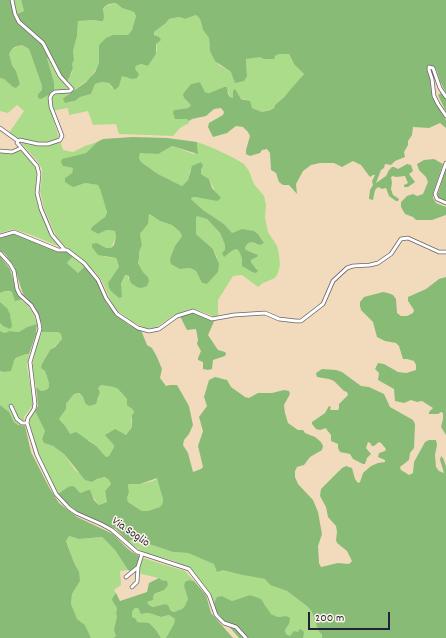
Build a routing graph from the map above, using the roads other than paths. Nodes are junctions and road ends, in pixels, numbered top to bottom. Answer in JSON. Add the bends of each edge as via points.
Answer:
{"nodes":[{"id":1,"x":12,"y":0,"type":"edge"},
{"id":2,"x":446,"y":97,"type":"edge"},
{"id":3,"x":446,"y":116,"type":"edge"},
{"id":4,"x":0,"y":128,"type":"edge"},
{"id":5,"x":18,"y":140,"type":"junction"},
{"id":6,"x":21,"y":148,"type":"junction"},
{"id":7,"x":0,"y":151,"type":"edge"},
{"id":8,"x":446,"y":163,"type":"edge"},
{"id":9,"x":446,"y":203,"type":"edge"},
{"id":10,"x":0,"y":236,"type":"edge"},
{"id":11,"x":64,"y":249,"type":"junction"},
{"id":12,"x":446,"y":252,"type":"edge"},
{"id":13,"x":0,"y":253,"type":"edge"},
{"id":14,"x":11,"y":406,"type":"dead end"},
{"id":15,"x":27,"y":423,"type":"junction"},
{"id":16,"x":142,"y":554,"type":"junction"},
{"id":17,"x":138,"y":567,"type":"junction"},
{"id":18,"x":126,"y":577,"type":"dead end"},
{"id":19,"x":132,"y":587,"type":"dead end"},
{"id":20,"x":246,"y":638,"type":"edge"}],
"edges":[{"from":1,"to":5,"type":"street","via":[[19,22],[43,43],[60,76],[72,89],[55,92],[50,98],[62,136],[60,140],[38,144]]},
{"from":2,"to":3,"type":"street","via":[[433,68],[430,67],[434,96]]},
{"from":4,"to":5,"type":"street"},
{"from":5,"to":6,"type":"street"},
{"from":6,"to":7,"type":"street","via":[[12,152]]},
{"from":6,"to":11,"type":"street","via":[[38,169],[37,193],[41,209],[52,235]]},
{"from":8,"to":9,"type":"street","via":[[435,194],[437,199]]},
{"from":10,"to":11,"type":"street","via":[[14,232],[58,250]]},
{"from":11,"to":12,"type":"street","via":[[74,255],[98,280],[117,314],[149,331],[157,330],[177,316],[190,311],[209,318],[265,313],[282,319],[301,321],[323,304],[333,281],[349,267],[378,262],[391,254],[404,238],[439,252]]},
{"from":13,"to":15,"type":"street","via":[[14,271],[17,289],[31,305],[40,329],[30,362],[35,404]]},
{"from":14,"to":15,"type":"street","via":[[17,419]]},
{"from":15,"to":16,"type":"street","name":"Via Soglio","via":[[51,485],[62,502],[76,513],[112,530],[130,547]]},
{"from":16,"to":17,"type":"street"},
{"from":16,"to":20,"type":"street","name":"Via Soglio","via":[[189,569],[209,595],[216,615],[224,623],[236,627]]},
{"from":17,"to":18,"type":"street"},
{"from":17,"to":19,"type":"street","via":[[137,582]]}]}
